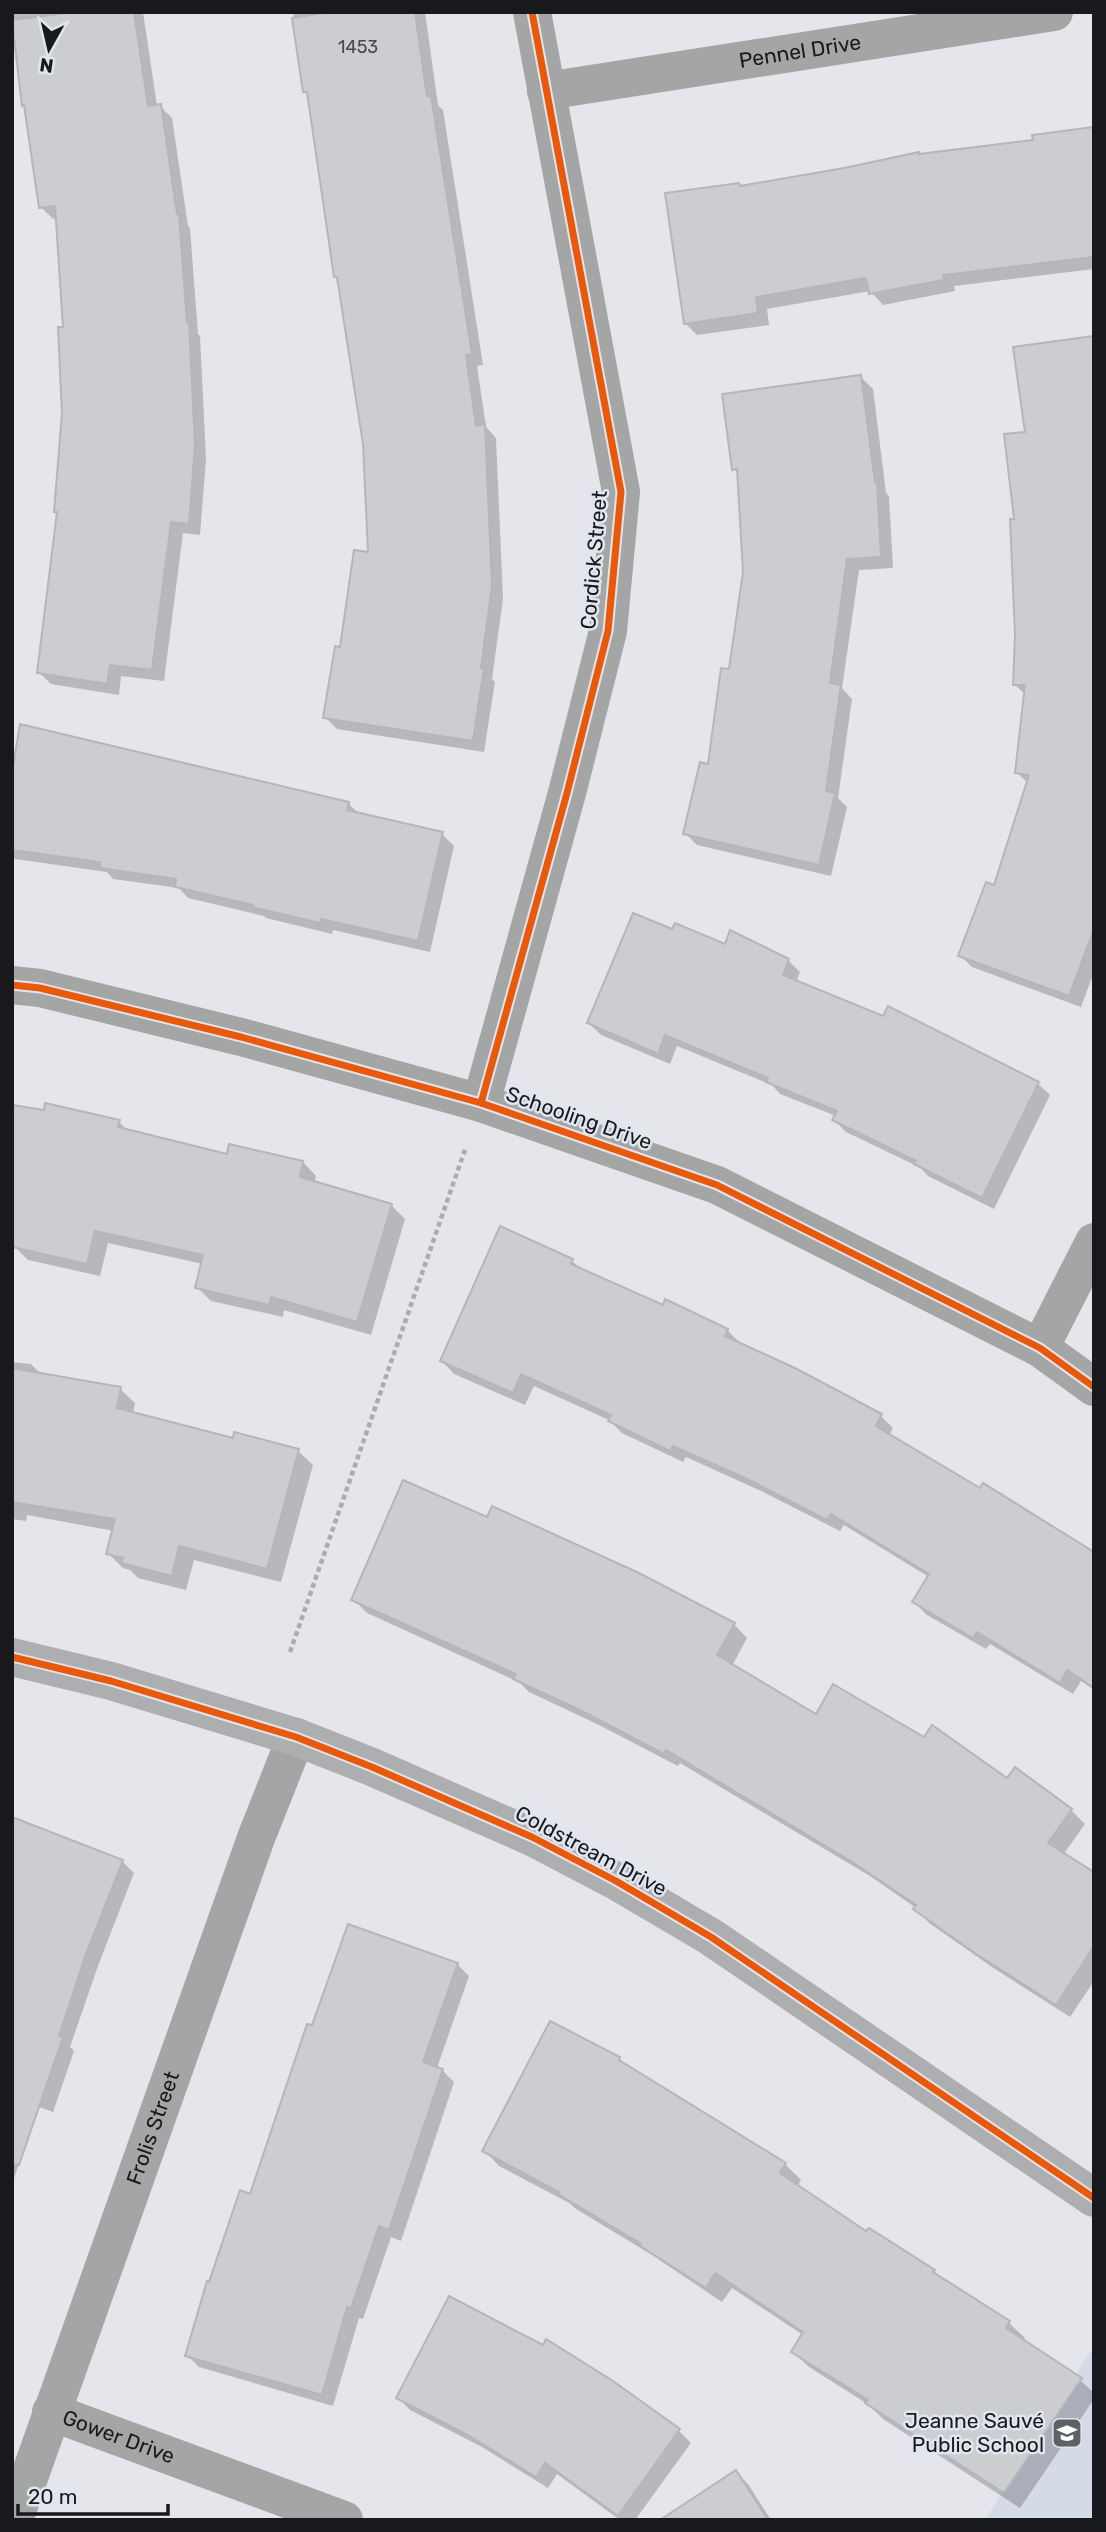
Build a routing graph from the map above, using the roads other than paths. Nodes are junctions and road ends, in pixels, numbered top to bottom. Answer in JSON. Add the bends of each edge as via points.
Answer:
{"nodes":[{"id":1,"x":532,"y":12,"type":"edge"},
{"id":2,"x":1054,"y":12,"type":"edge"},
{"id":3,"x":546,"y":91,"type":"junction"},
{"id":4,"x":12,"y":985,"type":"edge"},
{"id":5,"x":481,"y":1103,"type":"junction"},
{"id":6,"x":1094,"y":1242,"type":"edge"},
{"id":7,"x":1040,"y":1348,"type":"junction"},
{"id":8,"x":1094,"y":1387,"type":"edge"},
{"id":9,"x":12,"y":1657,"type":"edge"},
{"id":10,"x":296,"y":1737,"type":"junction"},
{"id":11,"x":1094,"y":2198,"type":"edge"},
{"id":12,"x":51,"y":2412,"type":"junction"},
{"id":13,"x":14,"y":2520,"type":"edge"},
{"id":14,"x":345,"y":2520,"type":"edge"}],
"edges":[{"from":1,"to":3,"type":"street","name":"Cordick Street"},
{"from":2,"to":3,"type":"street","name":"Pennel Drive"},
{"from":3,"to":5,"type":"street","name":"Cordick Street","via":[[621,492],[608,631]]},
{"from":4,"to":5,"type":"street","name":"Schooling Drive","via":[[241,1037]]},
{"from":5,"to":7,"type":"street","name":"Schooling Drive","via":[[717,1185]]},
{"from":6,"to":7,"type":"street"},
{"from":7,"to":8,"type":"street","name":"Schooling Drive"},
{"from":9,"to":10,"type":"street","name":"Coldstream Drive"},
{"from":10,"to":11,"type":"street","name":"Coldstream Drive","via":[[532,1837],[616,1881],[789,1988]]},
{"from":10,"to":12,"type":"street","name":"Frolis Street"},
{"from":12,"to":13,"type":"street","name":"Frolis Street"},
{"from":12,"to":14,"type":"street","name":"Gower Drive"}]}
